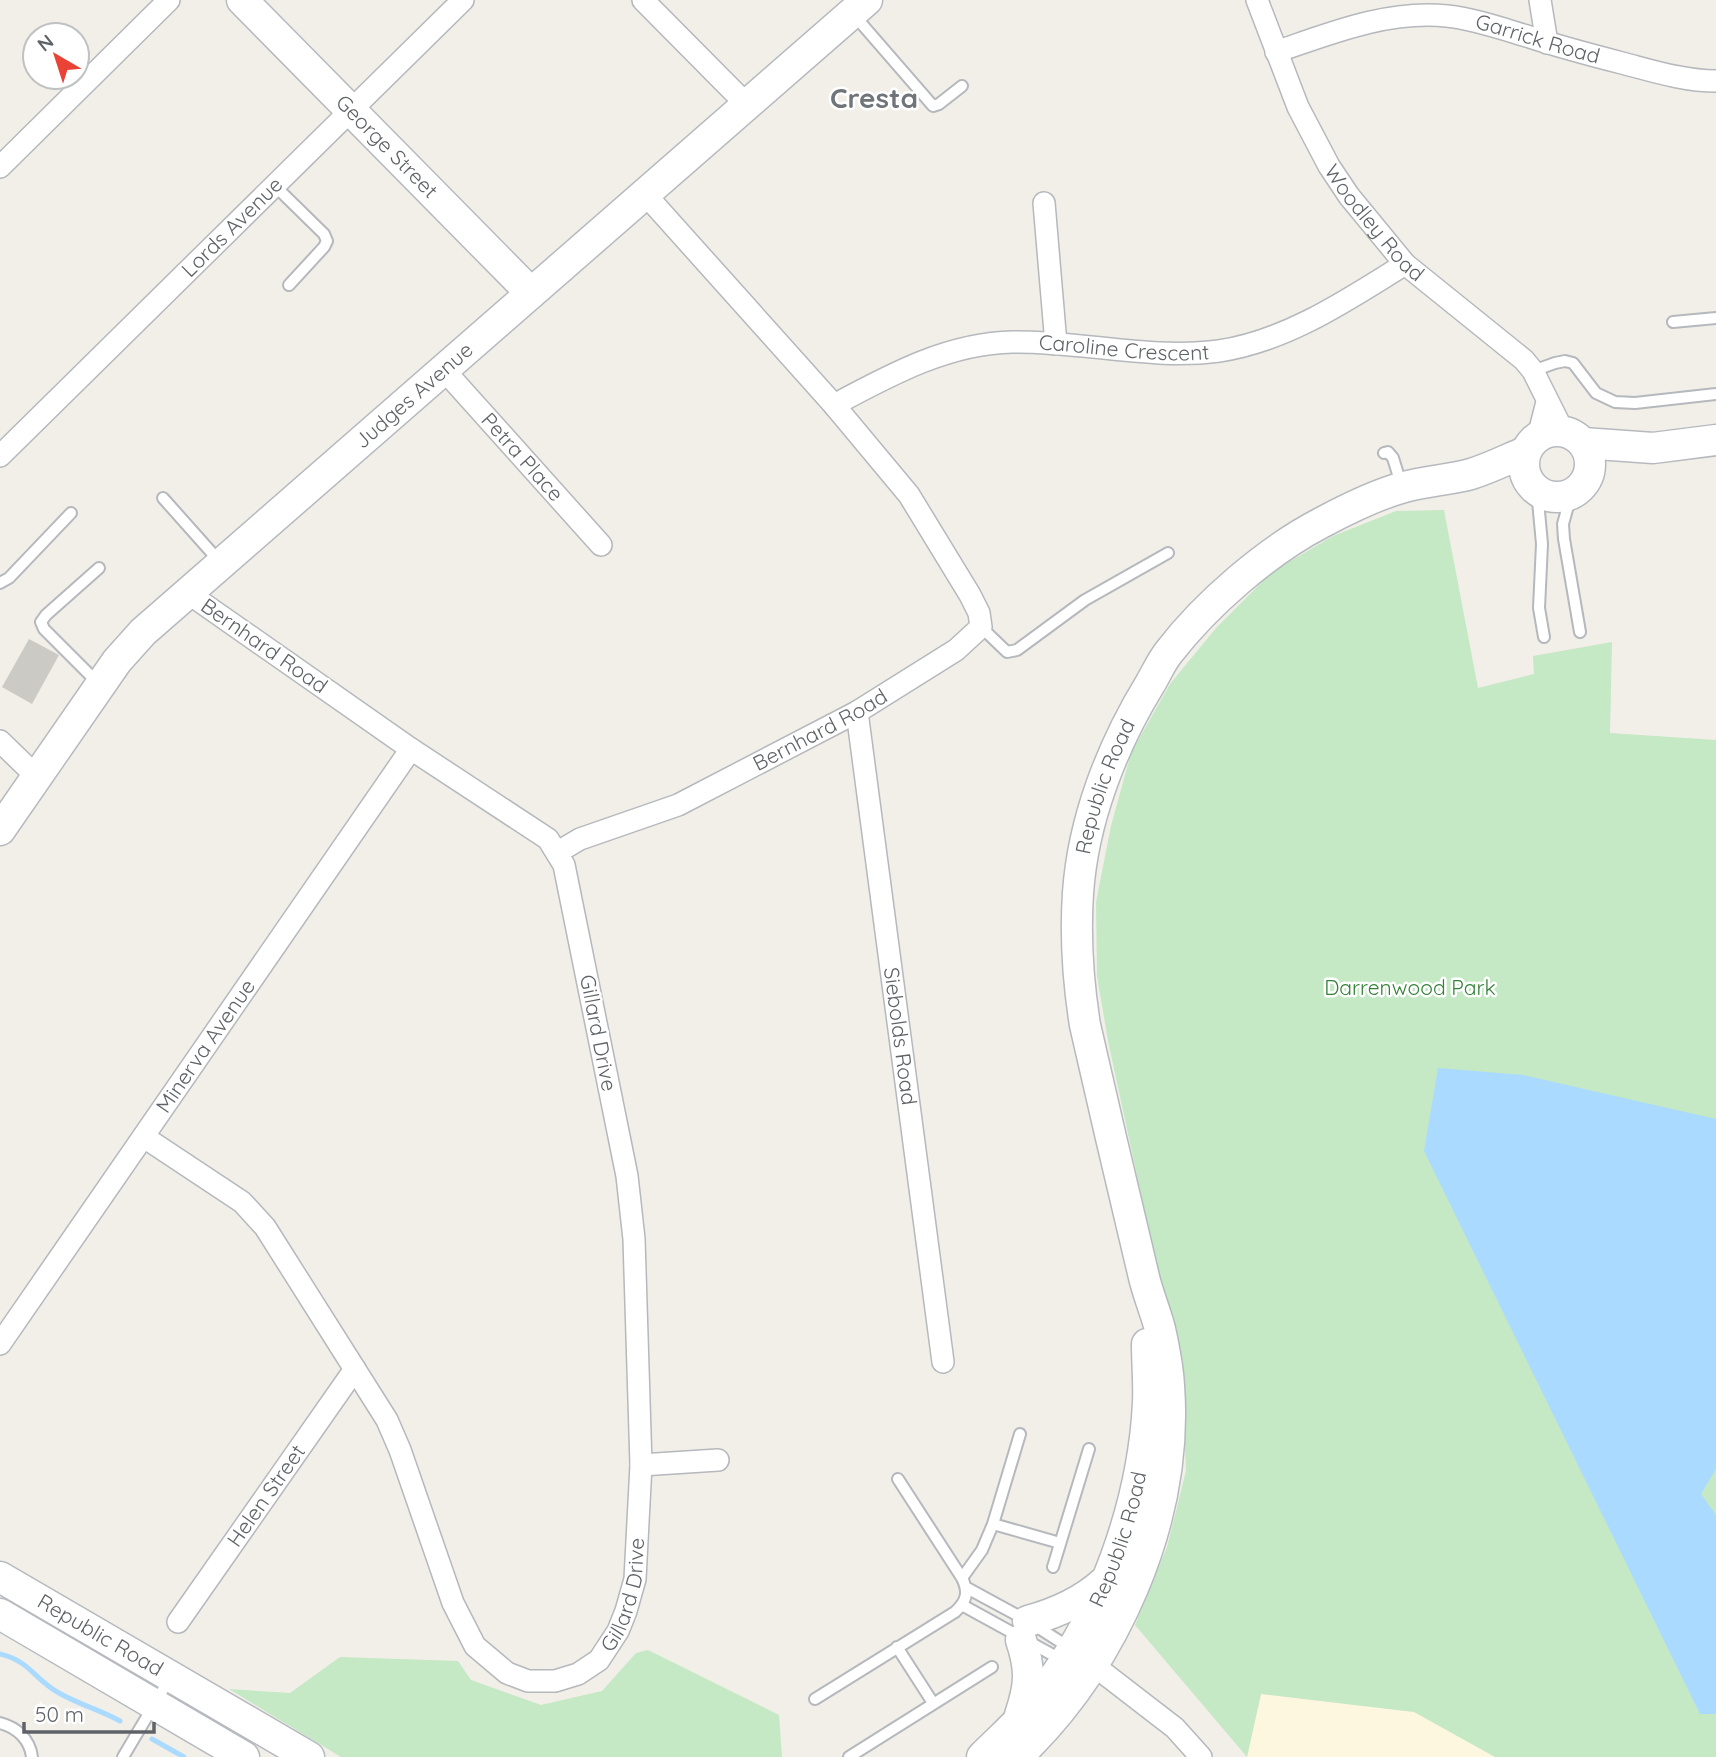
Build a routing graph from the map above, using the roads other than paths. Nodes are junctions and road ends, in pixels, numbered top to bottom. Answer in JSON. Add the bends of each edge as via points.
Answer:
{"nodes":[{"id":1,"x":169,"y":0,"type":"edge"},
{"id":2,"x":242,"y":0,"type":"edge"},
{"id":3,"x":463,"y":0,"type":"edge"},
{"id":4,"x":643,"y":0,"type":"edge"},
{"id":5,"x":1257,"y":0,"type":"edge"},
{"id":6,"x":1540,"y":0,"type":"edge"},
{"id":7,"x":860,"y":6,"type":"edge"},
{"id":8,"x":1547,"y":43,"type":"junction"},
{"id":9,"x":1276,"y":52,"type":"junction"},
{"id":10,"x":1716,"y":81,"type":"edge"},
{"id":11,"x":962,"y":86,"type":"dead end"},
{"id":12,"x":747,"y":105,"type":"junction"},
{"id":13,"x":351,"y":109,"type":"junction"},
{"id":14,"x":0,"y":167,"type":"edge"},
{"id":15,"x":274,"y":186,"type":"junction"},
{"id":16,"x":645,"y":194,"type":"junction"},
{"id":17,"x":1044,"y":203,"type":"dead end"},
{"id":18,"x":1405,"y":264,"type":"junction"},
{"id":19,"x":289,"y":285,"type":"dead end"},
{"id":20,"x":531,"y":293,"type":"junction"},
{"id":21,"x":1716,"y":318,"type":"edge"},
{"id":22,"x":1673,"y":322,"type":"dead end"},
{"id":23,"x":1056,"y":344,"type":"junction"},
{"id":24,"x":444,"y":370,"type":"junction"},
{"id":25,"x":1533,"y":372,"type":"junction"},
{"id":26,"x":1716,"y":394,"type":"edge"},
{"id":27,"x":834,"y":405,"type":"junction"},
{"id":28,"x":1716,"y":440,"type":"edge"},
{"id":29,"x":1552,"y":441,"type":"junction"},
{"id":30,"x":1654,"y":448,"type":"junction"},
{"id":31,"x":1384,"y":453,"type":"dead end"},
{"id":32,"x":0,"y":456,"type":"edge"},
{"id":33,"x":1471,"y":474,"type":"junction"},
{"id":34,"x":1534,"y":487,"type":"junction"},
{"id":35,"x":1579,"y":487,"type":"junction"},
{"id":36,"x":1402,"y":488,"type":"junction"},
{"id":37,"x":163,"y":498,"type":"dead end"},
{"id":38,"x":71,"y":513,"type":"dead end"},
{"id":39,"x":601,"y":545,"type":"dead end"},
{"id":40,"x":1168,"y":553,"type":"dead end"},
{"id":41,"x":222,"y":564,"type":"junction"},
{"id":42,"x":99,"y":568,"type":"dead end"},
{"id":43,"x":0,"y":583,"type":"edge"},
{"id":44,"x":188,"y":593,"type":"junction"},
{"id":45,"x":981,"y":627,"type":"junction"},
{"id":46,"x":1580,"y":632,"type":"dead end"},
{"id":47,"x":1544,"y":637,"type":"dead end"},
{"id":48,"x":100,"y":685,"type":"junction"},
{"id":49,"x":857,"y":712,"type":"junction"},
{"id":50,"x":0,"y":741,"type":"edge"},
{"id":51,"x":411,"y":749,"type":"junction"},
{"id":52,"x":37,"y":777,"type":"junction"},
{"id":53,"x":0,"y":830,"type":"edge"},
{"id":54,"x":558,"y":852,"type":"junction"},
{"id":55,"x":144,"y":1137,"type":"junction"},
{"id":56,"x":1145,"y":1284,"type":"junction"},
{"id":57,"x":0,"y":1344,"type":"edge"},
{"id":58,"x":943,"y":1362,"type":"dead end"},
{"id":59,"x":355,"y":1368,"type":"junction"},
{"id":60,"x":1020,"y":1434,"type":"dead end"},
{"id":61,"x":1089,"y":1449,"type":"dead end"},
{"id":62,"x":718,"y":1460,"type":"dead end"},
{"id":63,"x":641,"y":1465,"type":"junction"},
{"id":64,"x":898,"y":1479,"type":"dead end"},
{"id":65,"x":993,"y":1524,"type":"junction"},
{"id":66,"x":1060,"y":1543,"type":"junction"},
{"id":67,"x":1053,"y":1567,"type":"dead end"},
{"id":68,"x":0,"y":1577,"type":"edge"},
{"id":69,"x":1105,"y":1581,"type":"junction"},
{"id":70,"x":964,"y":1583,"type":"junction"},
{"id":71,"x":962,"y":1605,"type":"junction"},
{"id":72,"x":0,"y":1614,"type":"edge"},
{"id":73,"x":178,"y":1622,"type":"dead end"},
{"id":74,"x":1025,"y":1630,"type":"junction"},
{"id":75,"x":897,"y":1647,"type":"junction"},
{"id":76,"x":1079,"y":1662,"type":"junction"},
{"id":77,"x":992,"y":1667,"type":"dead end"},
{"id":78,"x":171,"y":1677,"type":"junction"},
{"id":79,"x":815,"y":1699,"type":"dead end"},
{"id":80,"x":933,"y":1703,"type":"junction"},
{"id":81,"x":153,"y":1705,"type":"junction"},
{"id":82,"x":1018,"y":1722,"type":"junction"},
{"id":83,"x":0,"y":1723,"type":"edge"},
{"id":84,"x":32,"y":1757,"type":"edge"},
{"id":85,"x":123,"y":1757,"type":"edge"},
{"id":86,"x":244,"y":1757,"type":"edge"},
{"id":87,"x":309,"y":1757,"type":"edge"},
{"id":88,"x":849,"y":1757,"type":"edge"},
{"id":89,"x":982,"y":1757,"type":"edge"},
{"id":90,"x":1017,"y":1757,"type":"edge"},
{"id":91,"x":1201,"y":1757,"type":"edge"}],
"edges":[{"from":1,"to":14,"type":"street"},
{"from":2,"to":13,"type":"main road","name":"George Street"},
{"from":3,"to":13,"type":"street","name":"Lords Avenue"},
{"from":4,"to":12,"type":"street"},
{"from":5,"to":9,"type":"street","name":"Woodley Road"},
{"from":6,"to":8,"type":"street"},
{"from":7,"to":11,"type":"lane","via":[[933,106]]},
{"from":7,"to":12,"type":"main road","name":"Judges Avenue"},
{"from":8,"to":9,"type":"street","name":"Garrick Road","via":[[1463,18],[1422,15],[1349,27]]},
{"from":8,"to":10,"type":"street","name":"Garrick Road","via":[[1694,81]]},
{"from":9,"to":18,"type":"street","name":"Woodley Road","via":[[1329,166]]},
{"from":12,"to":16,"type":"main road","name":"Judges Avenue"},
{"from":13,"to":15,"type":"street","name":"Lords Avenue"},
{"from":13,"to":20,"type":"main road","name":"George Street"},
{"from":15,"to":19,"type":"lane","via":[[327,241]]},
{"from":15,"to":32,"type":"street","name":"Lords Avenue"},
{"from":16,"to":20,"type":"main road","name":"Judges Avenue"},
{"from":16,"to":27,"type":"street"},
{"from":17,"to":23,"type":"street"},
{"from":18,"to":23,"type":"street","name":"Caroline Crescent","via":[[1317,316],[1220,351],[1183,353]]},
{"from":18,"to":25,"type":"street","name":"Woodley Road","via":[[1516,353]]},
{"from":20,"to":24,"type":"main road","name":"Judges Avenue"},
{"from":21,"to":22,"type":"lane"},
{"from":23,"to":27,"type":"street","name":"Caroline Crescent","via":[[1012,342],[948,353],[917,363]]},
{"from":24,"to":39,"type":"street","name":"Petra Place"},
{"from":24,"to":41,"type":"main road","name":"Judges Avenue"},
{"from":25,"to":26,"type":"lane","via":[[1555,363],[1573,363],[1595,393],[1615,402]]},
{"from":25,"to":29,"type":"street","name":"Woodley Road","via":[[1547,402]]},
{"from":27,"to":45,"type":"street","via":[[927,520],[979,613]]},
{"from":28,"to":30,"type":"main road","name":"Republic Road"},
{"from":29,"to":30,"type":"main road","name":"Republic Road"},
{"from":29,"to":33,"type":"main road","name":"Republic Road"},
{"from":29,"to":34,"type":"main road","via":[[1524,465],[1526,478]]},
{"from":29,"to":35,"type":"main road","via":[[1588,450],[1591,463]]},
{"from":30,"to":35,"type":"main road","name":"Republic Road"},
{"from":31,"to":36,"type":"lane","via":[[1393,458]]},
{"from":33,"to":34,"type":"main road","name":"Republic Road"},
{"from":33,"to":36,"type":"main road","name":"Republic Road"},
{"from":34,"to":35,"type":"main road","via":[[1558,497]]},
{"from":34,"to":47,"type":"lane","via":[[1542,544],[1539,608]]},
{"from":35,"to":46,"type":"lane","via":[[1563,531]]},
{"from":36,"to":56,"type":"main road","name":"Republic Road","via":[[1320,523],[1266,557],[1214,603],[1168,653],[1134,709],[1099,796],[1078,890],[1079,984]]},
{"from":37,"to":41,"type":"lane"},
{"from":38,"to":43,"type":"lane"},
{"from":40,"to":45,"type":"lane","via":[[1086,600],[1017,650],[1007,652]]},
{"from":41,"to":44,"type":"main road","name":"Judges Avenue"},
{"from":42,"to":48,"type":"lane","via":[[41,622]]},
{"from":44,"to":48,"type":"main road","name":"Judges Avenue","via":[[133,641]]},
{"from":44,"to":51,"type":"street","name":"Bernhard Road"},
{"from":45,"to":49,"type":"street","name":"Bernhard Road","via":[[956,650]]},
{"from":48,"to":52,"type":"main road","name":"Judges Avenue"},
{"from":49,"to":54,"type":"street","name":"Bernhard Road","via":[[678,806],[580,839]]},
{"from":49,"to":58,"type":"street","name":"Siebolds Road"},
{"from":50,"to":52,"type":"street"},
{"from":51,"to":54,"type":"street","name":"Bernhard Road","via":[[548,839]]},
{"from":51,"to":55,"type":"street","name":"Minerva Avenue"},
{"from":52,"to":53,"type":"main road","name":"Judges Avenue"},
{"from":54,"to":63,"type":"street","name":"Gillard Drive","via":[[632,1208]]},
{"from":55,"to":57,"type":"street","name":"Minerva Avenue"},
{"from":55,"to":59,"type":"street","name":"Gillard Drive","via":[[257,1216]]},
{"from":56,"to":69,"type":"main road","name":"Republic Road","via":[[1148,1402],[1143,1451],[1135,1494]]},
{"from":56,"to":76,"type":"main road","name":"Republic Road","via":[[1160,1328],[1169,1384],[1169,1455],[1156,1525],[1125,1604]]},
{"from":59,"to":63,"type":"street","name":"Gillard Drive","via":[[400,1450],[462,1625],[490,1661],[528,1681],[555,1681],[578,1674],[599,1660],[618,1631],[635,1579]]},
{"from":59,"to":73,"type":"street","name":"Helen Street"},
{"from":60,"to":65,"type":"lane"},
{"from":61,"to":66,"type":"lane"},
{"from":62,"to":63,"type":"street"},
{"from":64,"to":70,"type":"lane"},
{"from":65,"to":66,"type":"lane"},
{"from":65,"to":70,"type":"lane"},
{"from":66,"to":67,"type":"lane"},
{"from":68,"to":78,"type":"main road","name":"Republic Road"},
{"from":69,"to":74,"type":"main road","via":[[1073,1605]]},
{"from":69,"to":76,"type":"main road","name":"Republic Road","via":[[1085,1627]]},
{"from":70,"to":71,"type":"lane"},
{"from":70,"to":74,"type":"lane"},
{"from":71,"to":74,"type":"lane"},
{"from":71,"to":75,"type":"lane"},
{"from":72,"to":81,"type":"main road","name":"Republic Road"},
{"from":74,"to":76,"type":"lane"},
{"from":74,"to":76,"type":"lane"},
{"from":74,"to":82,"type":"main road","via":[[1030,1670]]},
{"from":75,"to":79,"type":"lane"},
{"from":75,"to":80,"type":"lane"},
{"from":76,"to":82,"type":"main road","name":"Republic Road"},
{"from":76,"to":90,"type":"main road","name":"Republic Road","via":[[1055,1716]]},
{"from":76,"to":91,"type":"street","via":[[1175,1728]]},
{"from":77,"to":80,"type":"lane"},
{"from":78,"to":81,"type":"lane"},
{"from":78,"to":87,"type":"main road","name":"Republic Road"},
{"from":80,"to":88,"type":"lane"},
{"from":81,"to":85,"type":"lane"},
{"from":81,"to":86,"type":"main road","name":"Republic Road"},
{"from":82,"to":89,"type":"main road","name":"Republic Road"},
{"from":83,"to":84,"type":"lane","via":[[23,1737]]}]}
